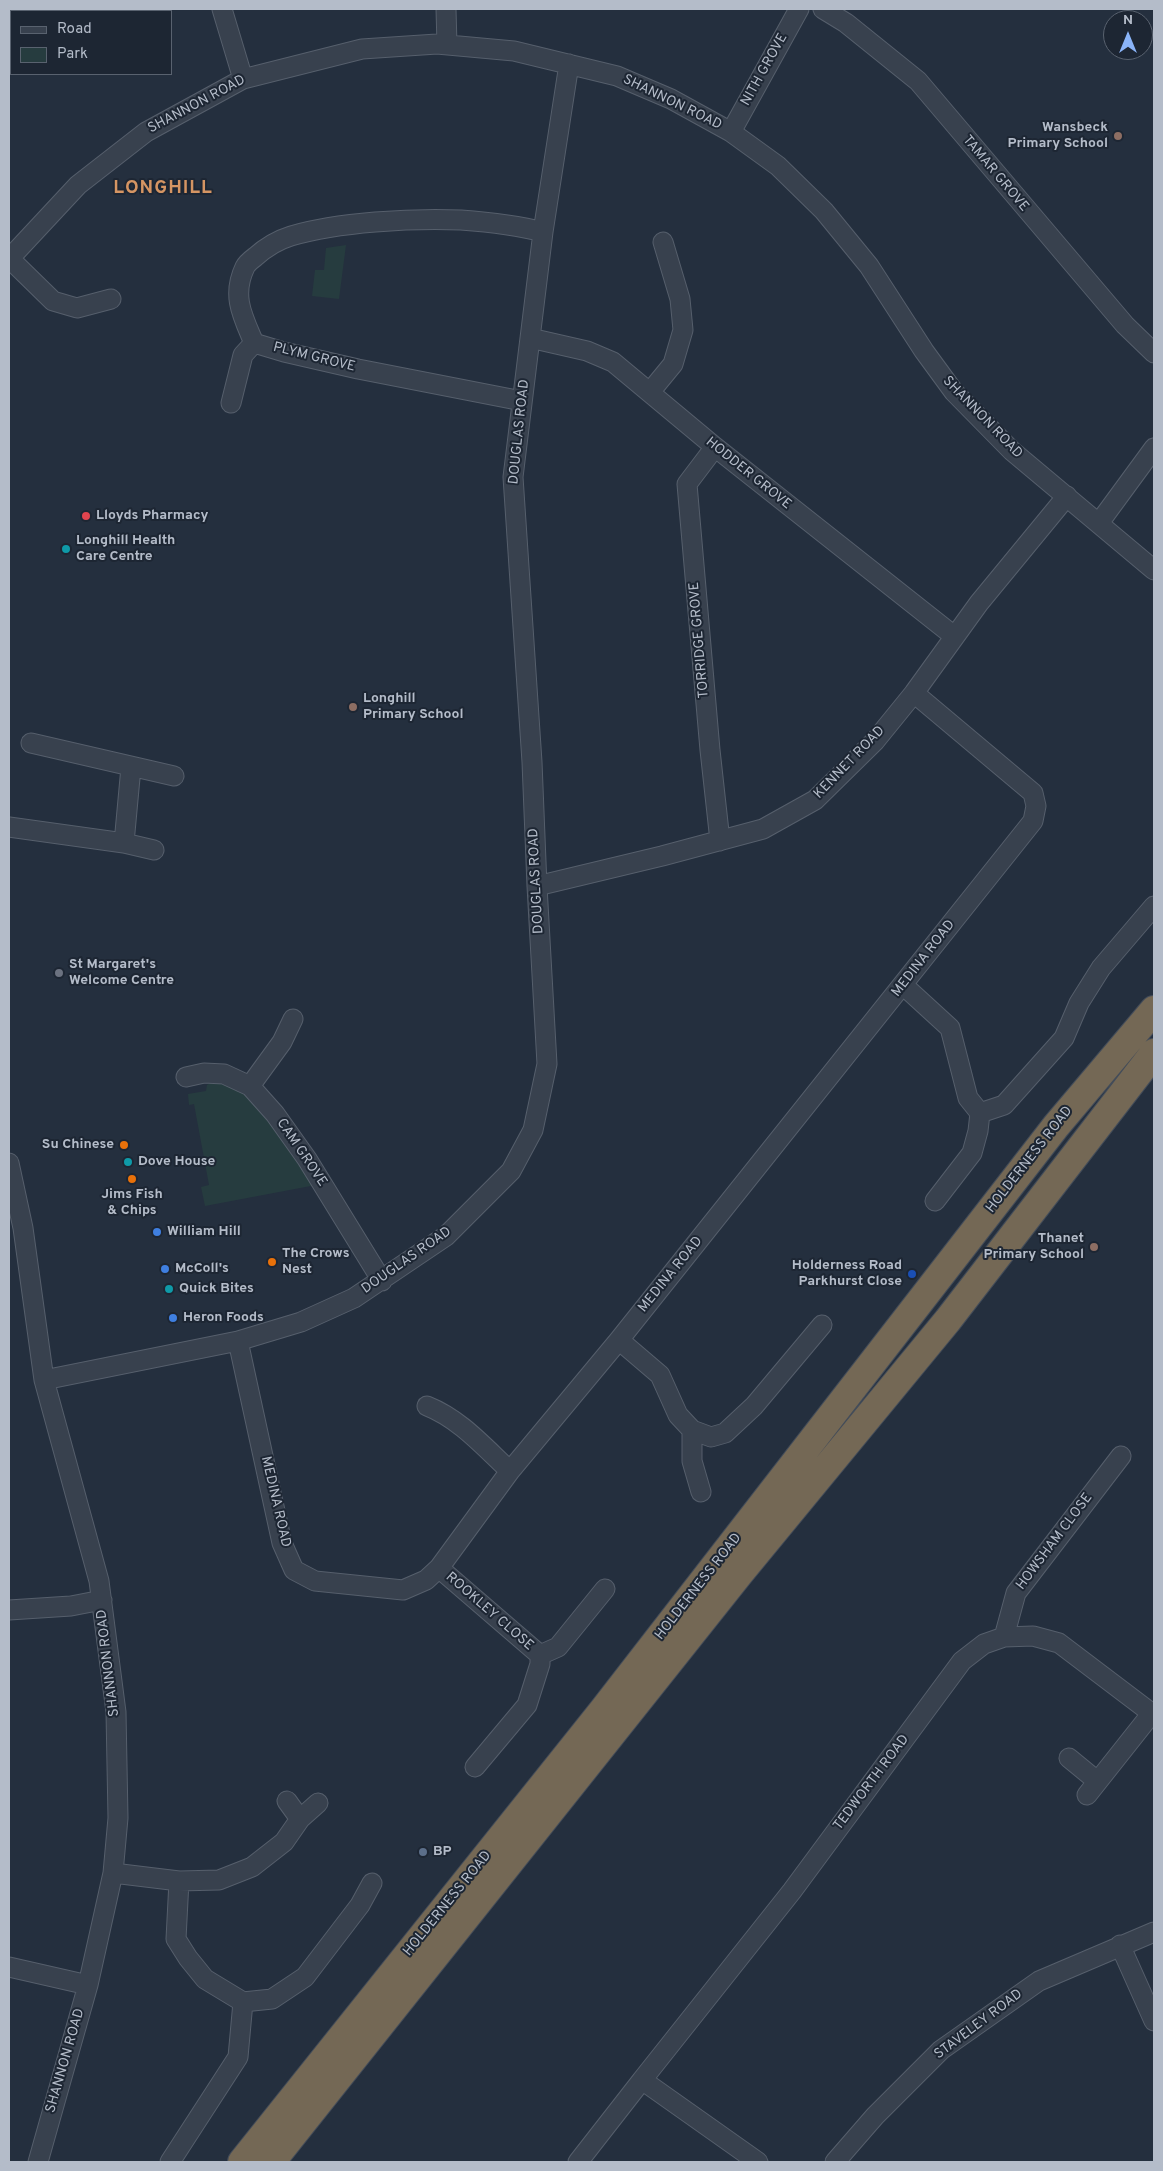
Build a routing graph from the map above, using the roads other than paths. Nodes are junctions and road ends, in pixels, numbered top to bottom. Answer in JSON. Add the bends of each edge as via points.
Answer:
{"nodes":[{"id":1,"x":222,"y":9,"type":"edge"},
{"id":2,"x":446,"y":9,"type":"edge"},
{"id":3,"x":799,"y":9,"type":"edge"},
{"id":4,"x":823,"y":9,"type":"edge"},
{"id":5,"x":447,"y":45,"type":"junction"},
{"id":6,"x":569,"y":64,"type":"junction"},
{"id":7,"x":244,"y":79,"type":"junction"},
{"id":8,"x":731,"y":132,"type":"junction"},
{"id":9,"x":543,"y":232,"type":"junction"},
{"id":10,"x":664,"y":242,"type":"dead end"},
{"id":11,"x":12,"y":249,"type":"edge"},
{"id":12,"x":111,"y":299,"type":"dead end"},
{"id":13,"x":530,"y":338,"type":"junction"},
{"id":14,"x":254,"y":343,"type":"junction"},
{"id":15,"x":1154,"y":353,"type":"edge"},
{"id":16,"x":650,"y":392,"type":"junction"},
{"id":17,"x":522,"y":401,"type":"junction"},
{"id":18,"x":231,"y":403,"type":"dead end"},
{"id":19,"x":715,"y":448,"type":"junction"},
{"id":20,"x":1154,"y":448,"type":"edge"},
{"id":21,"x":1067,"y":496,"type":"junction"},
{"id":22,"x":1099,"y":523,"type":"junction"},
{"id":23,"x":1154,"y":570,"type":"edge"},
{"id":24,"x":954,"y":636,"type":"junction"},
{"id":25,"x":914,"y":693,"type":"junction"},
{"id":26,"x":31,"y":743,"type":"dead end"},
{"id":27,"x":131,"y":767,"type":"junction"},
{"id":28,"x":174,"y":776,"type":"dead end"},
{"id":29,"x":9,"y":827,"type":"edge"},
{"id":30,"x":720,"y":841,"type":"junction"},
{"id":31,"x":124,"y":843,"type":"junction"},
{"id":32,"x":154,"y":850,"type":"dead end"},
{"id":33,"x":537,"y":886,"type":"junction"},
{"id":34,"x":1154,"y":906,"type":"edge"},
{"id":35,"x":904,"y":985,"type":"junction"},
{"id":36,"x":1154,"y":1010,"type":"edge"},
{"id":37,"x":293,"y":1019,"type":"dead end"},
{"id":38,"x":1154,"y":1053,"type":"edge"},
{"id":39,"x":186,"y":1076,"type":"dead end"},
{"id":40,"x":250,"y":1086,"type":"junction"},
{"id":41,"x":980,"y":1113,"type":"junction"},
{"id":42,"x":9,"y":1164,"type":"edge"},
{"id":43,"x":935,"y":1201,"type":"dead end"},
{"id":44,"x":16,"y":1229,"type":"edge"},
{"id":45,"x":382,"y":1281,"type":"junction"},
{"id":46,"x":820,"y":1335,"type":"dead end"},
{"id":47,"x":619,"y":1340,"type":"junction"},
{"id":48,"x":238,"y":1341,"type":"junction"},
{"id":49,"x":44,"y":1380,"type":"junction"},
{"id":50,"x":427,"y":1406,"type":"dead end"},
{"id":51,"x":692,"y":1430,"type":"junction"},
{"id":52,"x":1121,"y":1456,"type":"dead end"},
{"id":53,"x":510,"y":1471,"type":"junction"},
{"id":54,"x":701,"y":1492,"type":"dead end"},
{"id":55,"x":438,"y":1568,"type":"junction"},
{"id":56,"x":605,"y":1590,"type":"dead end"},
{"id":57,"x":102,"y":1600,"type":"junction"},
{"id":58,"x":9,"y":1610,"type":"edge"},
{"id":59,"x":1004,"y":1637,"type":"junction"},
{"id":60,"x":540,"y":1656,"type":"junction"},
{"id":61,"x":1153,"y":1714,"type":"edge"},
{"id":62,"x":1069,"y":1758,"type":"dead end"},
{"id":63,"x":475,"y":1767,"type":"dead end"},
{"id":64,"x":287,"y":1802,"type":"dead end"},
{"id":65,"x":318,"y":1803,"type":"dead end"},
{"id":66,"x":300,"y":1819,"type":"junction"},
{"id":67,"x":113,"y":1873,"type":"junction"},
{"id":68,"x":179,"y":1881,"type":"junction"},
{"id":69,"x":372,"y":1883,"type":"dead end"},
{"id":70,"x":1154,"y":1932,"type":"edge"},
{"id":71,"x":1120,"y":1945,"type":"junction"},
{"id":72,"x":9,"y":1967,"type":"edge"},
{"id":73,"x":88,"y":1985,"type":"junction"},
{"id":74,"x":243,"y":2002,"type":"junction"},
{"id":75,"x":1154,"y":2021,"type":"edge"},
{"id":76,"x":642,"y":2080,"type":"junction"},
{"id":77,"x":38,"y":2162,"type":"edge"},
{"id":78,"x":170,"y":2162,"type":"edge"},
{"id":79,"x":242,"y":2162,"type":"edge"},
{"id":80,"x":271,"y":2162,"type":"edge"},
{"id":81,"x":578,"y":2162,"type":"edge"},
{"id":82,"x":758,"y":2162,"type":"edge"},
{"id":83,"x":835,"y":2162,"type":"edge"}],
"edges":[{"from":1,"to":7,"type":"street"},
{"from":2,"to":5,"type":"street"},
{"from":3,"to":8,"type":"street","name":"NITH GROVE"},
{"from":4,"to":15,"type":"street","name":"TAMAR GROVE","via":[[846,23],[918,82],[1113,311]]},
{"from":5,"to":6,"type":"street","name":"SHANNON ROAD","via":[[514,51]]},
{"from":5,"to":7,"type":"street","name":"SHANNON ROAD","via":[[362,49]]},
{"from":6,"to":8,"type":"street","name":"SHANNON ROAD","via":[[626,80],[671,99]]},
{"from":6,"to":9,"type":"street","name":"DOUGLAS ROAD"},
{"from":7,"to":11,"type":"street","name":"SHANNON ROAD","via":[[146,132],[78,185]]},
{"from":8,"to":21,"type":"street","name":"SHANNON ROAD","via":[[778,166],[824,211],[869,266],[954,392],[1012,451]]},
{"from":9,"to":13,"type":"street","name":"DOUGLAS ROAD"},
{"from":9,"to":14,"type":"street","name":"PLYM GROVE","via":[[460,220],[409,220],[334,227],[290,236],[263,250],[245,265],[239,283],[239,308]]},
{"from":10,"to":16,"type":"street","via":[[680,299],[684,330],[673,364]]},
{"from":11,"to":12,"type":"street","via":[[53,302],[77,308]]},
{"from":13,"to":16,"type":"street","name":"HODDER GROVE","via":[[587,351],[613,362]]},
{"from":13,"to":17,"type":"street","name":"DOUGLAS ROAD"},
{"from":14,"to":17,"type":"street","name":"PLYM GROVE","via":[[358,369]]},
{"from":14,"to":18,"type":"street","via":[[243,355]]},
{"from":16,"to":19,"type":"street","name":"HODDER GROVE"},
{"from":17,"to":33,"type":"street","name":"DOUGLAS ROAD","via":[[513,477]]},
{"from":19,"to":24,"type":"street","name":"HODDER GROVE"},
{"from":19,"to":30,"type":"street","name":"TORRIDGE GROVE","via":[[687,484]]},
{"from":20,"to":22,"type":"street"},
{"from":21,"to":22,"type":"street","name":"SHANNON ROAD"},
{"from":21,"to":24,"type":"street","name":"KENNET ROAD"},
{"from":22,"to":23,"type":"street","name":"SHANNON ROAD"},
{"from":24,"to":25,"type":"street","name":"KENNET ROAD"},
{"from":25,"to":30,"type":"street","name":"KENNET ROAD","via":[[875,741],[815,800],[763,829]]},
{"from":25,"to":35,"type":"street","name":"MEDINA ROAD","via":[[1028,788],[1033,793],[1036,806],[1033,821]]},
{"from":26,"to":27,"type":"street"},
{"from":27,"to":28,"type":"street"},
{"from":27,"to":31,"type":"street"},
{"from":29,"to":31,"type":"street"},
{"from":30,"to":33,"type":"street","name":"KENNET ROAD"},
{"from":31,"to":32,"type":"street"},
{"from":33,"to":45,"type":"street","name":"DOUGLAS ROAD","via":[[547,1064],[533,1130],[511,1172],[446,1236]]},
{"from":34,"to":41,"type":"street","via":[[1101,968],[1079,1002],[1064,1038],[1004,1105]]},
{"from":35,"to":41,"type":"street","via":[[950,1028],[968,1098]]},
{"from":35,"to":47,"type":"street","name":"MEDINA ROAD"},
{"from":36,"to":79,"type":"highway","name":"HOLDERNESS ROAD","via":[[1056,1126],[604,1709]]},
{"from":37,"to":40,"type":"street","via":[[282,1042]]},
{"from":38,"to":80,"type":"highway","name":"HOLDERNESS ROAD","via":[[948,1320],[739,1574]]},
{"from":39,"to":40,"type":"street","name":"CAM GROVE","via":[[224,1074]]},
{"from":40,"to":45,"type":"street","name":"CAM GROVE","via":[[308,1159]]},
{"from":41,"to":43,"type":"street","via":[[972,1153]]},
{"from":42,"to":44,"type":"street","name":"SHANNON ROAD"},
{"from":44,"to":49,"type":"street","name":"SHANNON ROAD"},
{"from":45,"to":48,"type":"street","name":"DOUGLAS ROAD","via":[[354,1298],[301,1322]]},
{"from":46,"to":51,"type":"street","via":[[725,1433],[710,1437]]},
{"from":47,"to":51,"type":"street","via":[[660,1375],[678,1415]]},
{"from":47,"to":53,"type":"street","name":"MEDINA ROAD"},
{"from":48,"to":49,"type":"street","name":"DOUGLAS ROAD"},
{"from":48,"to":55,"type":"street","name":"MEDINA ROAD","via":[[282,1543],[294,1570],[315,1581],[403,1590],[426,1580]]},
{"from":49,"to":57,"type":"street","name":"SHANNON ROAD"},
{"from":50,"to":53,"type":"street","via":[[460,1425]]},
{"from":51,"to":54,"type":"street","via":[[692,1461]]},
{"from":52,"to":59,"type":"street","name":"HOWSHAM CLOSE","via":[[1016,1593]]},
{"from":53,"to":55,"type":"street","name":"MEDINA ROAD"},
{"from":55,"to":60,"type":"street","name":"ROOKLEY CLOSE"},
{"from":56,"to":60,"type":"street","name":"ROOKLEY CLOSE","via":[[558,1647]]},
{"from":57,"to":58,"type":"street","via":[[71,1606]]},
{"from":57,"to":67,"type":"street","name":"SHANNON ROAD","via":[[116,1712],[118,1818]]},
{"from":59,"to":61,"type":"street","name":"TEDWORTH ROAD","via":[[1033,1636],[1059,1643]]},
{"from":59,"to":76,"type":"street","name":"TEDWORTH ROAD","via":[[984,1644],[962,1661],[792,1891]]},
{"from":60,"to":63,"type":"street","name":"ROOKLEY CLOSE","via":[[527,1705]]},
{"from":61,"to":62,"type":"street","via":[[1092,1788]]},
{"from":64,"to":66,"type":"street"},
{"from":65,"to":66,"type":"street"},
{"from":66,"to":68,"type":"street","via":[[284,1842],[252,1866],[219,1880]]},
{"from":67,"to":68,"type":"street"},
{"from":67,"to":73,"type":"street","name":"SHANNON ROAD"},
{"from":68,"to":74,"type":"street","via":[[176,1939],[206,1979]]},
{"from":69,"to":74,"type":"street","via":[[360,1905],[305,1977],[272,1999]]},
{"from":70,"to":71,"type":"street","name":"STAVELEY ROAD"},
{"from":71,"to":75,"type":"street"},
{"from":71,"to":83,"type":"street","name":"STAVELEY ROAD","via":[[1038,1981],[942,2050],[875,2116]]},
{"from":72,"to":73,"type":"street"},
{"from":73,"to":77,"type":"street","name":"SHANNON ROAD"},
{"from":74,"to":78,"type":"street","via":[[238,2057]]},
{"from":76,"to":81,"type":"street","name":"TEDWORTH ROAD"},
{"from":76,"to":82,"type":"street"}]}
